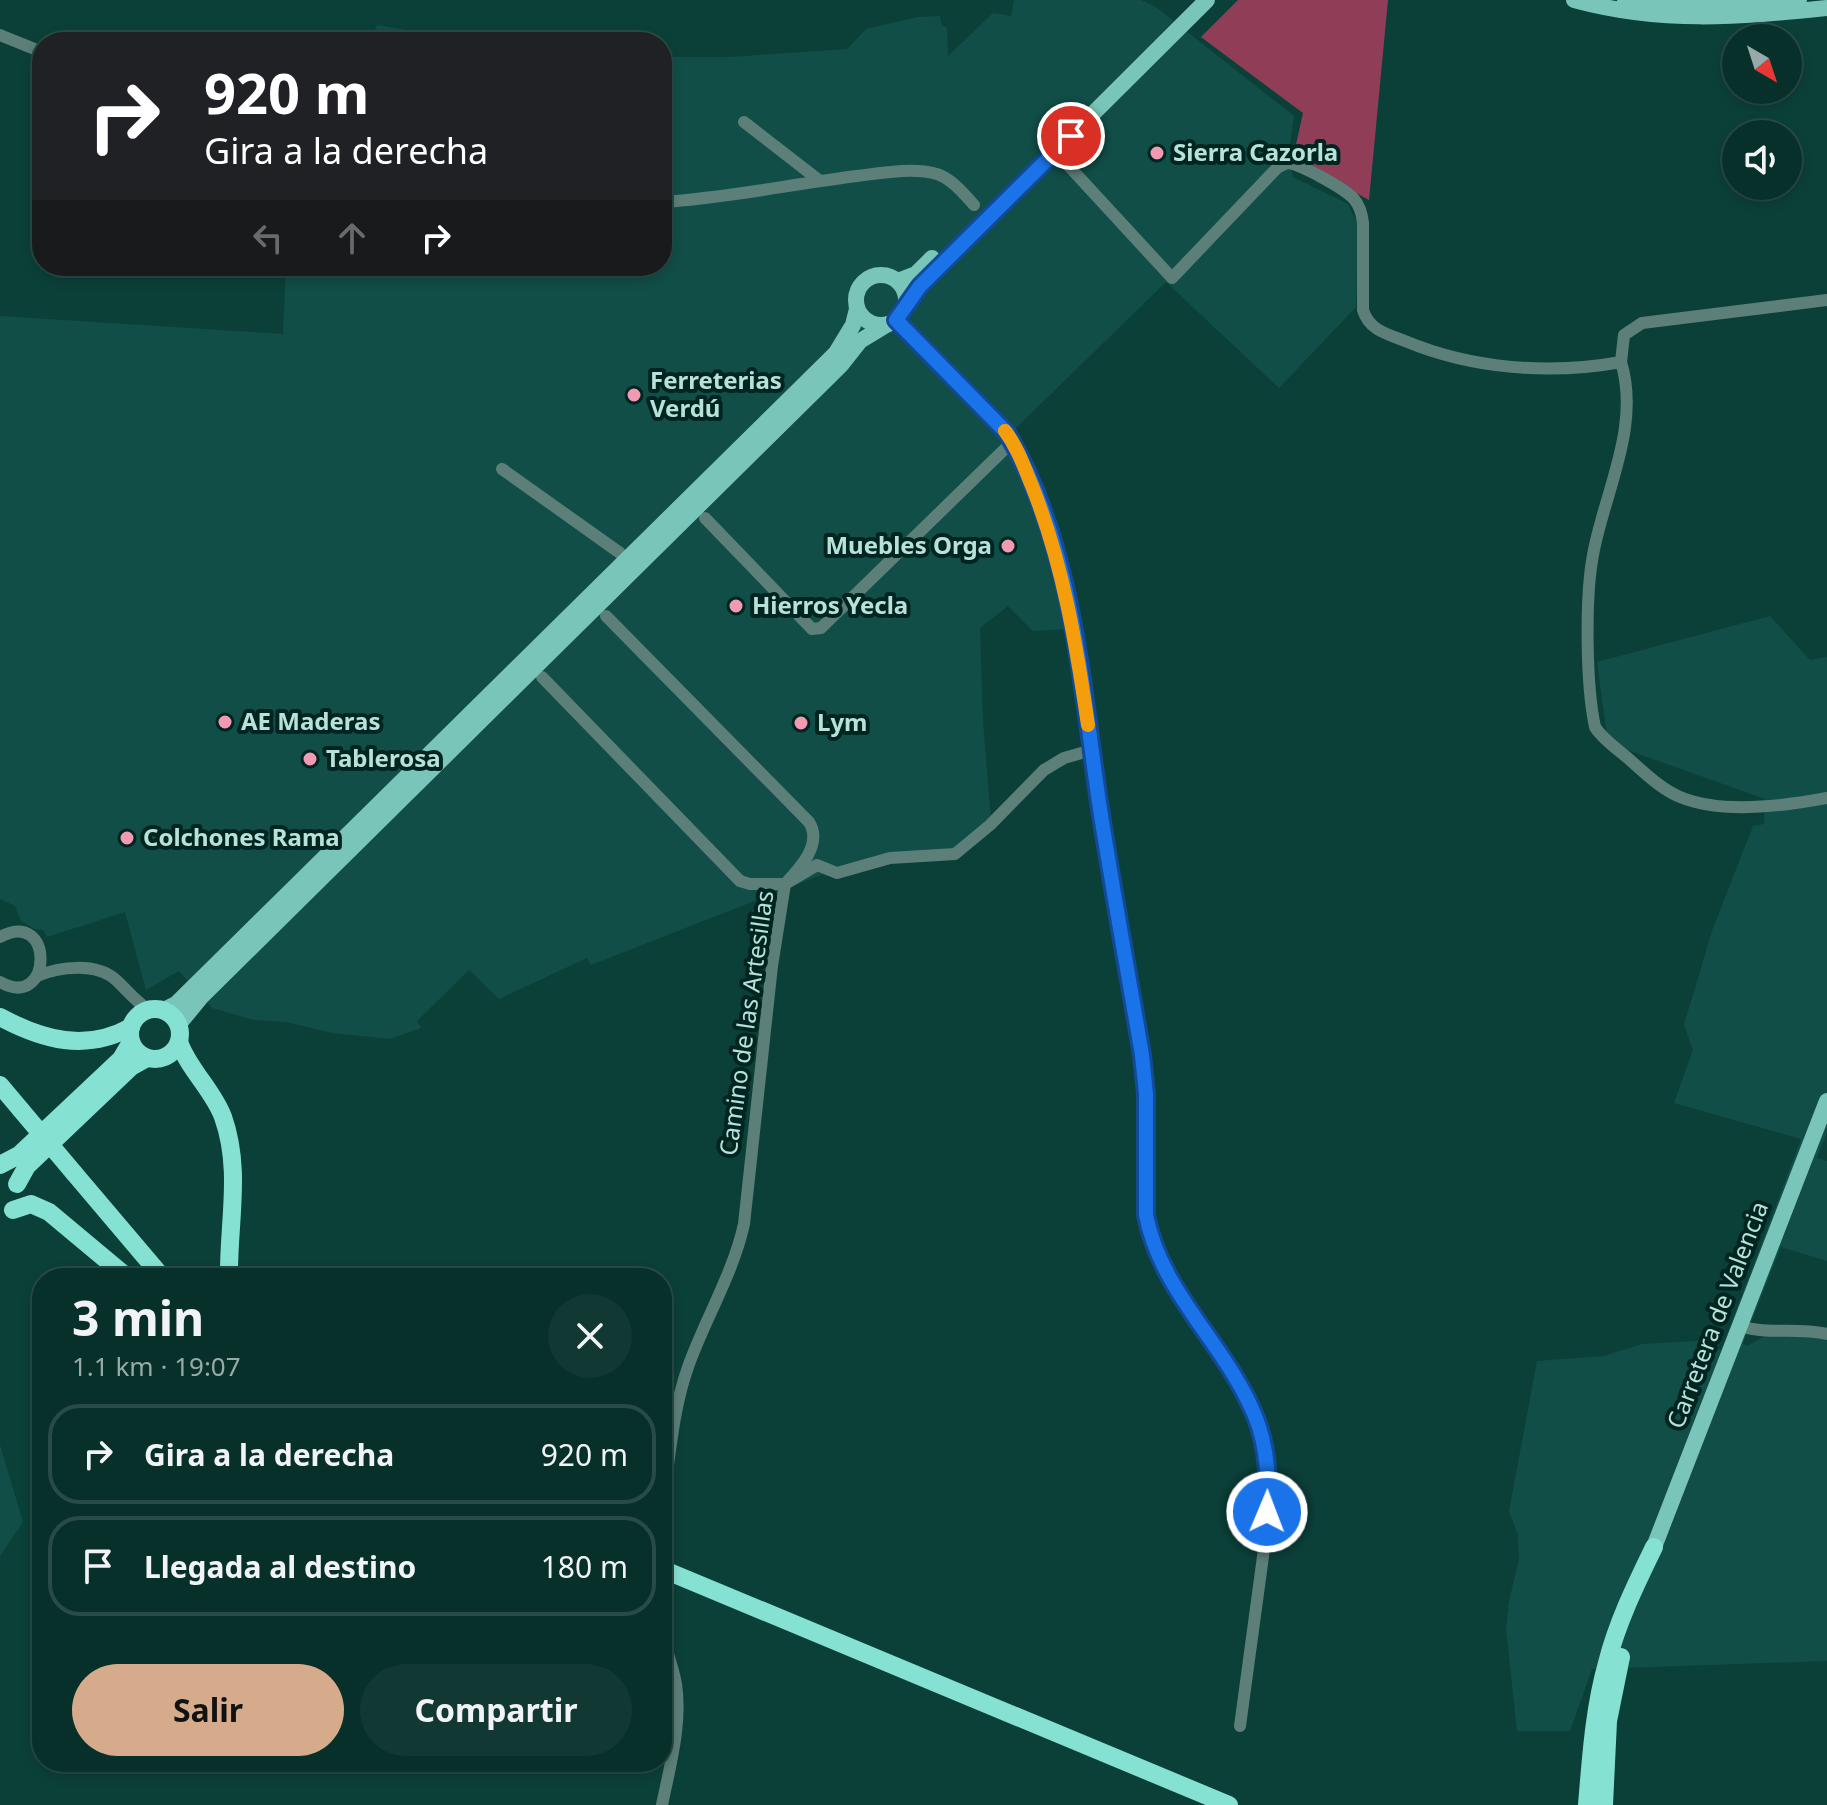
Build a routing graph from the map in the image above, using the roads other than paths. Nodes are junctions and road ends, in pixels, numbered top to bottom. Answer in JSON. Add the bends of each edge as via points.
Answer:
{"nodes":[{"id":1,"x":1197,"y":0,"type":"edge"},
{"id":2,"x":1207,"y":0,"type":"edge"},
{"id":3,"x":1574,"y":0,"type":"edge"},
{"id":4,"x":1625,"y":0,"type":"edge"},
{"id":5,"x":1799,"y":0,"type":"edge"},
{"id":6,"x":1827,"y":8,"type":"edge"},
{"id":7,"x":0,"y":35,"type":"edge"},
{"id":8,"x":32,"y":48,"type":"edge"},
{"id":9,"x":744,"y":122,"type":"dead end"},
{"id":10,"x":1066,"y":163,"type":"dead end"},
{"id":11,"x":820,"y":181,"type":"junction"},
{"id":12,"x":672,"y":201,"type":"edge"},
{"id":13,"x":974,"y":205,"type":"dead end"},
{"id":14,"x":898,"y":281,"type":"junction"},
{"id":15,"x":1827,"y":300,"type":"edge"},
{"id":16,"x":857,"y":309,"type":"junction"},
{"id":17,"x":896,"y":317,"type":"junction"},
{"id":18,"x":1621,"y":362,"type":"junction"},
{"id":19,"x":1012,"y":442,"type":"junction"},
{"id":20,"x":502,"y":469,"type":"dead end"},
{"id":21,"x":705,"y":518,"type":"dead end"},
{"id":22,"x":620,"y":553,"type":"dead end"},
{"id":23,"x":606,"y":616,"type":"dead end"},
{"id":24,"x":542,"y":677,"type":"dead end"},
{"id":25,"x":1092,"y":750,"type":"junction"},
{"id":26,"x":1827,"y":798,"type":"edge"},
{"id":27,"x":785,"y":884,"type":"junction"},
{"id":28,"x":0,"y":937,"type":"edge"},
{"id":29,"x":39,"y":946,"type":"junction"},
{"id":30,"x":75,"y":969,"type":"junction"},
{"id":31,"x":37,"y":976,"type":"junction"},
{"id":32,"x":0,"y":982,"type":"edge"},
{"id":33,"x":0,"y":1017,"type":"edge"},
{"id":34,"x":142,"y":1022,"type":"junction"},
{"id":35,"x":179,"y":1033,"type":"junction"},
{"id":36,"x":147,"y":1058,"type":"junction"},
{"id":37,"x":0,"y":1085,"type":"edge"},
{"id":38,"x":1827,"y":1101,"type":"edge"},
{"id":39,"x":0,"y":1166,"type":"edge"},
{"id":40,"x":17,"y":1184,"type":"junction"},
{"id":41,"x":6,"y":1215,"type":"edge"},
{"id":42,"x":116,"y":1268,"type":"edge"},
{"id":43,"x":155,"y":1268,"type":"edge"},
{"id":44,"x":230,"y":1268,"type":"edge"},
{"id":45,"x":1740,"y":1326,"type":"junction"},
{"id":46,"x":1827,"y":1334,"type":"edge"},
{"id":47,"x":672,"y":1441,"type":"edge"},
{"id":48,"x":1654,"y":1547,"type":"junction"},
{"id":49,"x":672,"y":1573,"type":"edge"},
{"id":50,"x":672,"y":1668,"type":"edge"},
{"id":51,"x":1240,"y":1726,"type":"dead end"},
{"id":52,"x":672,"y":1752,"type":"edge"},
{"id":53,"x":668,"y":1772,"type":"edge"},
{"id":54,"x":662,"y":1805,"type":"edge"},
{"id":55,"x":1229,"y":1805,"type":"edge"},
{"id":56,"x":1587,"y":1805,"type":"edge"},
{"id":57,"x":1604,"y":1805,"type":"edge"}],
"edges":[{"from":1,"to":14,"type":"main road","via":[[916,274]]},
{"from":2,"to":17,"type":"main road","via":[[920,286]]},
{"from":3,"to":6,"type":"main road","via":[[1677,18]]},
{"from":4,"to":5,"type":"main road","via":[[1685,7]]},
{"from":7,"to":8,"type":"street"},
{"from":9,"to":11,"type":"street"},
{"from":10,"to":18,"type":"street","via":[[1172,278],[1277,168],[1293,163],[1348,194],[1358,206],[1363,223],[1363,310],[1378,330],[1433,353],[1481,363],[1590,367]]},
{"from":11,"to":12,"type":"street"},
{"from":11,"to":13,"type":"street","via":[[936,174]]},
{"from":14,"to":16,"type":"main road","via":[[883,274],[866,279],[856,293]]},
{"from":14,"to":17,"type":"main road","via":[[905,291]]},
{"from":15,"to":18,"type":"street","via":[[1642,323],[1624,335]]},
{"from":16,"to":17,"type":"main road","via":[[866,321],[881,325]]},
{"from":16,"to":34,"type":"main road","via":[[836,353],[176,1004]]},
{"from":17,"to":19,"type":"street"},
{"from":17,"to":35,"type":"main road","via":[[860,341],[191,1006]]},
{"from":18,"to":26,"type":"street","via":[[1625,424],[1589,590],[1595,727],[1656,783],[1693,802],[1780,805]]},
{"from":19,"to":21,"type":"street","via":[[821,628],[812,629]]},
{"from":19,"to":25,"type":"street","via":[[1046,519],[1068,600]]},
{"from":20,"to":22,"type":"street"},
{"from":23,"to":27,"type":"street","via":[[809,822],[814,835],[810,852]]},
{"from":24,"to":27,"type":"street","via":[[740,881]]},
{"from":25,"to":27,"type":"street","name":"Camino de las Artesillas","via":[[1051,765],[955,854],[890,858],[837,873],[817,865]]},
{"from":25,"to":51,"type":"street","via":[[1143,1068],[1148,1228],[1167,1276],[1248,1398],[1267,1458],[1267,1527]]},
{"from":27,"to":47,"type":"street","name":"Camino de las Artesillas","via":[[744,1224],[687,1370]]},
{"from":28,"to":29,"type":"street","via":[[15,932]]},
{"from":29,"to":30,"type":"street"},
{"from":29,"to":31,"type":"street"},
{"from":30,"to":31,"type":"street"},
{"from":30,"to":34,"type":"street","via":[[110,975]]},
{"from":31,"to":32,"type":"street","via":[[23,986]]},
{"from":33,"to":34,"type":"highway","via":[[51,1039],[80,1042],[99,1041]]},
{"from":34,"to":35,"type":"highway"},
{"from":34,"to":36,"type":"highway","via":[[135,1049]]},
{"from":34,"to":39,"type":"highway","via":[[121,1059],[19,1155]]},
{"from":35,"to":36,"type":"highway","via":[[170,1055]]},
{"from":35,"to":44,"type":"highway","via":[[193,1070],[222,1112],[232,1142]]},
{"from":36,"to":40,"type":"highway","via":[[131,1067],[27,1166]]},
{"from":37,"to":43,"type":"highway","bridge":true},
{"from":38,"to":45,"type":"main road","name":"Carretera de Valencia"},
{"from":39,"to":40,"type":"highway"},
{"from":40,"to":41,"type":"highway"},
{"from":41,"to":42,"type":"highway","via":[[31,1204],[49,1212]]},
{"from":45,"to":46,"type":"street"},
{"from":45,"to":48,"type":"main road","name":"Carretera de Valencia"},
{"from":48,"to":56,"type":"highway","via":[[1607,1661]]},
{"from":48,"to":57,"type":"highway","via":[[1623,1647],[1608,1721]]},
{"from":49,"to":55,"type":"highway"},
{"from":50,"to":52,"type":"street","via":[[677,1698]]},
{"from":53,"to":54,"type":"street"}]}
